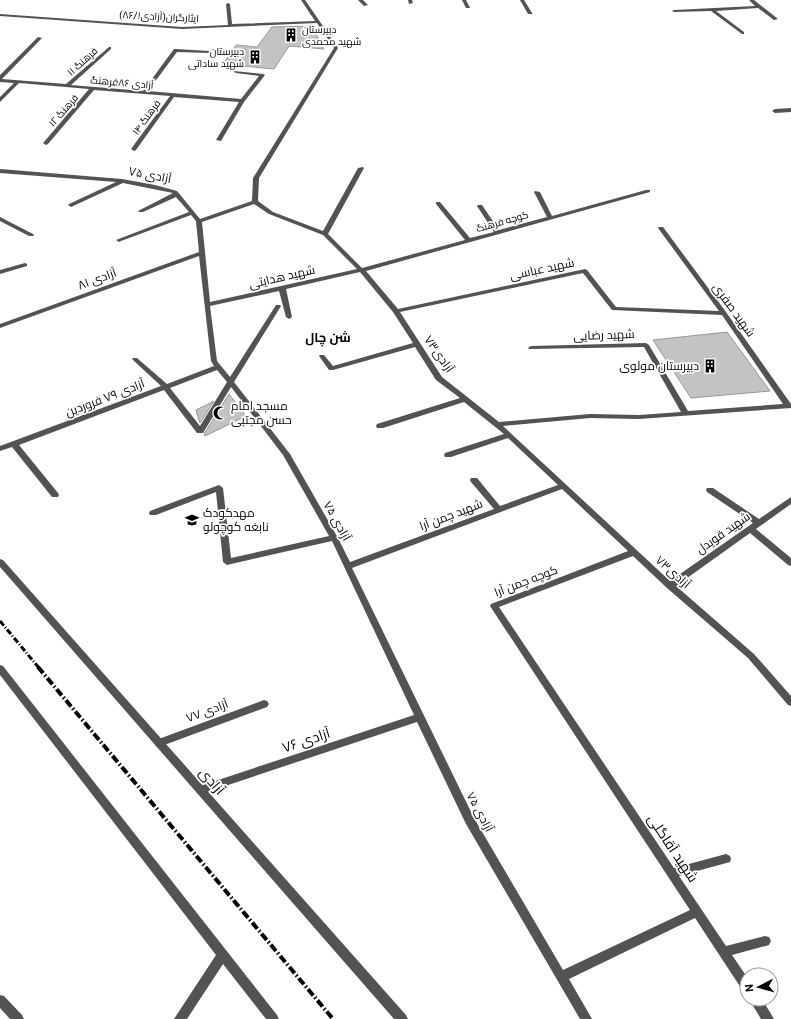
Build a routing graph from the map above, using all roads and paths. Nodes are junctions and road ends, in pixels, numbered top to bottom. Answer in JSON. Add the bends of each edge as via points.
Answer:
{"nodes":[{"id":1,"x":303,"y":0,"type":"edge"},
{"id":2,"x":360,"y":0,"type":"edge"},
{"id":3,"x":464,"y":0,"type":"edge"},
{"id":4,"x":522,"y":0,"type":"edge"},
{"id":5,"x":751,"y":0,"type":"edge"},
{"id":6,"x":228,"y":4,"type":"dead end"},
{"id":7,"x":366,"y":5,"type":"dead end"},
{"id":8,"x":468,"y":7,"type":"dead end"},
{"id":9,"x":759,"y":7,"type":"junction"},
{"id":10,"x":712,"y":10,"type":"junction"},
{"id":11,"x":674,"y":11,"type":"dead end"},
{"id":12,"x":530,"y":13,"type":"dead end"},
{"id":13,"x":0,"y":15,"type":"edge"},
{"id":14,"x":776,"y":19,"type":"dead end"},
{"id":15,"x":318,"y":22,"type":"junction"},
{"id":16,"x":230,"y":26,"type":"junction"},
{"id":17,"x":742,"y":33,"type":"dead end"},
{"id":18,"x":40,"y":38,"type":"dead end"},
{"id":19,"x":109,"y":48,"type":"dead end"},
{"id":20,"x":209,"y":52,"type":"dead end"},
{"id":21,"x":236,"y":72,"type":"dead end"},
{"id":22,"x":0,"y":79,"type":"edge"},
{"id":23,"x":17,"y":82,"type":"junction"},
{"id":24,"x":67,"y":86,"type":"junction"},
{"id":25,"x":93,"y":88,"type":"junction"},
{"id":26,"x":144,"y":93,"type":"junction"},
{"id":27,"x":174,"y":95,"type":"junction"},
{"id":28,"x":0,"y":100,"type":"edge"},
{"id":29,"x":242,"y":101,"type":"junction"},
{"id":30,"x":791,"y":110,"type":"edge"},
{"id":31,"x":775,"y":111,"type":"dead end"},
{"id":32,"x":219,"y":140,"type":"dead end"},
{"id":33,"x":46,"y":143,"type":"dead end"},
{"id":34,"x":134,"y":149,"type":"dead end"},
{"id":35,"x":361,"y":168,"type":"dead end"},
{"id":36,"x":0,"y":171,"type":"edge"},
{"id":37,"x":122,"y":181,"type":"junction"},
{"id":38,"x":648,"y":191,"type":"dead end"},
{"id":39,"x":537,"y":192,"type":"dead end"},
{"id":40,"x":177,"y":194,"type":"junction"},
{"id":41,"x":255,"y":202,"type":"junction"},
{"id":42,"x":438,"y":203,"type":"dead end"},
{"id":43,"x":71,"y":205,"type":"dead end"},
{"id":44,"x":480,"y":206,"type":"dead end"},
{"id":45,"x":141,"y":211,"type":"dead end"},
{"id":46,"x":192,"y":213,"type":"junction"},
{"id":47,"x":550,"y":218,"type":"junction"},
{"id":48,"x":0,"y":219,"type":"edge"},
{"id":49,"x":199,"y":221,"type":"junction"},
{"id":50,"x":661,"y":228,"type":"dead end"},
{"id":51,"x":498,"y":233,"type":"junction"},
{"id":52,"x":325,"y":234,"type":"junction"},
{"id":53,"x":30,"y":236,"type":"dead end"},
{"id":54,"x":119,"y":240,"type":"dead end"},
{"id":55,"x":468,"y":241,"type":"junction"},
{"id":56,"x":202,"y":253,"type":"junction"},
{"id":57,"x":25,"y":265,"type":"dead end"},
{"id":58,"x":362,"y":270,"type":"junction"},
{"id":59,"x":0,"y":272,"type":"edge"},
{"id":60,"x":282,"y":288,"type":"junction"},
{"id":61,"x":207,"y":305,"type":"junction"},
{"id":62,"x":278,"y":306,"type":"dead end"},
{"id":63,"x":396,"y":311,"type":"junction"},
{"id":64,"x":724,"y":313,"type":"junction"},
{"id":65,"x":289,"y":317,"type":"dead end"},
{"id":66,"x":0,"y":326,"type":"edge"},
{"id":67,"x":417,"y":344,"type":"junction"},
{"id":68,"x":531,"y":348,"type":"dead end"},
{"id":69,"x":322,"y":356,"type":"dead end"},
{"id":70,"x":135,"y":358,"type":"dead end"},
{"id":71,"x":218,"y":367,"type":"junction"},
{"id":72,"x":166,"y":387,"type":"junction"},
{"id":73,"x":465,"y":399,"type":"junction"},
{"id":74,"x":789,"y":406,"type":"edge"},
{"id":75,"x":686,"y":414,"type":"junction"},
{"id":76,"x":497,"y":424,"type":"junction"},
{"id":77,"x":380,"y":426,"type":"dead end"},
{"id":78,"x":509,"y":435,"type":"junction"},
{"id":79,"x":14,"y":444,"type":"junction"},
{"id":80,"x":0,"y":449,"type":"edge"},
{"id":81,"x":448,"y":455,"type":"dead end"},
{"id":82,"x":474,"y":480,"type":"dead end"},
{"id":83,"x":563,"y":486,"type":"junction"},
{"id":84,"x":710,"y":490,"type":"dead end"},
{"id":85,"x":55,"y":495,"type":"dead end"},
{"id":86,"x":791,"y":500,"type":"edge"},
{"id":87,"x":499,"y":510,"type":"junction"},
{"id":88,"x":153,"y":513,"type":"dead end"},
{"id":89,"x":759,"y":523,"type":"junction"},
{"id":90,"x":750,"y":529,"type":"junction"},
{"id":91,"x":334,"y":538,"type":"junction"},
{"id":92,"x":634,"y":552,"type":"junction"},
{"id":93,"x":0,"y":562,"type":"edge"},
{"id":94,"x":791,"y":563,"type":"edge"},
{"id":95,"x":348,"y":566,"type":"junction"},
{"id":96,"x":670,"y":586,"type":"junction"},
{"id":97,"x":0,"y":668,"type":"edge"},
{"id":98,"x":791,"y":702,"type":"edge"},
{"id":99,"x":264,"y":704,"type":"dead end"},
{"id":100,"x":420,"y":717,"type":"junction"},
{"id":101,"x":574,"y":727,"type":"joint"},
{"id":102,"x":159,"y":743,"type":"junction"},
{"id":103,"x":200,"y":790,"type":"junction"},
{"id":104,"x":726,"y":859,"type":"dead end"},
{"id":105,"x":671,"y":873,"type":"junction"},
{"id":106,"x":697,"y":912,"type":"junction"},
{"id":107,"x":764,"y":941,"type":"dead end"},
{"id":108,"x":724,"y":952,"type":"junction"},
{"id":109,"x":222,"y":956,"type":"junction"},
{"id":110,"x":739,"y":975,"type":"edge"},
{"id":111,"x":562,"y":976,"type":"junction"},
{"id":112,"x":0,"y":1000,"type":"edge"},
{"id":113,"x":760,"y":1007,"type":"edge"},
{"id":114,"x":18,"y":1019,"type":"edge"},
{"id":115,"x":180,"y":1019,"type":"edge"},
{"id":116,"x":272,"y":1019,"type":"edge"},
{"id":117,"x":402,"y":1019,"type":"edge"},
{"id":118,"x":586,"y":1019,"type":"edge"},
{"id":119,"x":768,"y":1019,"type":"edge"}],
"edges":[{"from":1,"to":15,"type":"street"},
{"from":2,"to":7,"type":"street"},
{"from":3,"to":8,"type":"street"},
{"from":4,"to":12,"type":"street"},
{"from":5,"to":9,"type":"street"},
{"from":6,"to":16,"type":"street"},
{"from":9,"to":10,"type":"street"},
{"from":9,"to":14,"type":"street"},
{"from":10,"to":11,"type":"street"},
{"from":10,"to":17,"type":"street"},
{"from":13,"to":16,"type":"street","name":"ایثارگران(آزادی۸۶/۱)","via":[[182,28]]},
{"from":15,"to":16,"type":"street","name":"ایثارگران(آزادی۸۶/۱)"},
{"from":15,"to":41,"type":"street","via":[[336,48],[256,178]]},
{"from":18,"to":22,"type":"street"},
{"from":19,"to":24,"type":"street","name":"فرهنگ ۱۱"},
{"from":20,"to":26,"type":"street","via":[[176,50]]},
{"from":21,"to":29,"type":"street","via":[[263,75]]},
{"from":22,"to":23,"type":"street","name":"آزادی ۸۶فرهنگ"},
{"from":23,"to":24,"type":"street","name":"آزادی ۸۶فرهنگ"},
{"from":23,"to":28,"type":"street"},
{"from":24,"to":25,"type":"street","name":"آزادی ۸۶فرهنگ"},
{"from":25,"to":26,"type":"street","name":"آزادی ۸۶فرهنگ"},
{"from":25,"to":33,"type":"street","name":"فرهنگ ۱۲"},
{"from":26,"to":27,"type":"street","name":"آزادی ۸۶فرهنگ"},
{"from":27,"to":29,"type":"street","name":"آزادی ۸۶فرهنگ"},
{"from":27,"to":34,"type":"street","name":"فرهنگ ۱۴"},
{"from":29,"to":32,"type":"street"},
{"from":30,"to":31,"type":"street"},
{"from":35,"to":52,"type":"street"},
{"from":36,"to":37,"type":"street","name":"آزادی ۷۵"},
{"from":37,"to":40,"type":"street","name":"آزادی ۷۵"},
{"from":37,"to":43,"type":"street"},
{"from":38,"to":47,"type":"street","name":"کوچه فرهنگ"},
{"from":39,"to":47,"type":"street"},
{"from":40,"to":45,"type":"street"},
{"from":40,"to":46,"type":"street","name":"آزادی ۷۵"},
{"from":41,"to":49,"type":"street"},
{"from":41,"to":52,"type":"street","name":"آزادی۷۳","via":[[271,213]]},
{"from":42,"to":55,"type":"street"},
{"from":44,"to":51,"type":"street"},
{"from":46,"to":49,"type":"street","name":"آزادی ۷۵"},
{"from":46,"to":54,"type":"street"},
{"from":47,"to":51,"type":"street","name":"کوچه فرهنگ"},
{"from":48,"to":53,"type":"street"},
{"from":49,"to":56,"type":"street","name":"آزادی ۷۵"},
{"from":50,"to":64,"type":"street","name":"شهید صفری"},
{"from":51,"to":55,"type":"street","name":"کوچه فرهنگ"},
{"from":52,"to":58,"type":"street","name":"آزادی۷۳"},
{"from":55,"to":58,"type":"street","name":"کوچه فرهنگ"},
{"from":56,"to":61,"type":"street","name":"آزادی ۷۵"},
{"from":56,"to":66,"type":"street","name":"آزادی ۸۱"},
{"from":57,"to":59,"type":"street"},
{"from":58,"to":60,"type":"street","name":"شهید هدایتی"},
{"from":58,"to":63,"type":"street","name":"آزادی۷۳"},
{"from":60,"to":61,"type":"street","name":"شهید هدایتی"},
{"from":60,"to":65,"type":"street"},
{"from":61,"to":71,"type":"street","name":"آزادی ۷۵","via":[[214,361]]},
{"from":62,"to":72,"type":"street","via":[[200,431]]},
{"from":63,"to":64,"type":"street","name":"شهید عباسی","via":[[586,271],[614,309]]},
{"from":63,"to":67,"type":"street","name":"آزادی۷۳"},
{"from":64,"to":74,"type":"street","name":"شهید صفری"},
{"from":67,"to":69,"type":"street","via":[[331,369]]},
{"from":67,"to":73,"type":"street","name":"آزادی۷۳","via":[[439,378]]},
{"from":68,"to":75,"type":"street","name":"شهید رضایی","via":[[646,345]]},
{"from":70,"to":72,"type":"street"},
{"from":71,"to":72,"type":"street","name":"آزادی ۷۹ فروردین"},
{"from":71,"to":91,"type":"street","name":"آزادی ۷۵","via":[[286,454]]},
{"from":72,"to":79,"type":"street","name":"آزادی ۷۹ فروردین"},
{"from":73,"to":76,"type":"street","name":"آزادی۷۳"},
{"from":73,"to":77,"type":"street"},
{"from":74,"to":75,"type":"street"},
{"from":75,"to":76,"type":"street","via":[[639,417],[590,416]]},
{"from":76,"to":78,"type":"street","name":"آزادی۷۳"},
{"from":78,"to":81,"type":"street"},
{"from":78,"to":83,"type":"street","name":"آزادی۷۳"},
{"from":79,"to":80,"type":"street","name":"آزادی ۷۹ فروردین"},
{"from":79,"to":85,"type":"street"},
{"from":82,"to":87,"type":"street"},
{"from":83,"to":87,"type":"street","name":"شهید چمن آرا"},
{"from":83,"to":92,"type":"street","name":"آزادی۷۳"},
{"from":84,"to":89,"type":"street"},
{"from":86,"to":89,"type":"street","name":"شهید قویدل"},
{"from":87,"to":95,"type":"street","name":"شهید چمن آرا"},
{"from":88,"to":91,"type":"street","via":[[219,488],[227,562]]},
{"from":89,"to":90,"type":"street","name":"شهید قویدل"},
{"from":90,"to":94,"type":"street"},
{"from":90,"to":96,"type":"street","name":"شهید قویدل"},
{"from":91,"to":95,"type":"street","name":"آزادی ۷۵"},
{"from":92,"to":96,"type":"street","name":"آزادی۷۳"},
{"from":92,"to":101,"type":"street","name":"کوچه چمن آرا","via":[[494,606]]},
{"from":93,"to":102,"type":"street","name":"آزادی"},
{"from":95,"to":100,"type":"street","name":"آزادی ۷۵"},
{"from":96,"to":98,"type":"street","name":"آزادی۷۳","via":[[751,656]]},
{"from":97,"to":109,"type":"street"},
{"from":99,"to":102,"type":"street","name":"آزادی ۷۷"},
{"from":100,"to":103,"type":"street","name":"آزادی ۷۶"},
{"from":100,"to":111,"type":"street","name":"آزادی ۷۵","via":[[470,821]]},
{"from":101,"to":105,"type":"street","name":"شهید آقاگلی"},
{"from":102,"to":103,"type":"street","name":"آزادی"},
{"from":103,"to":117,"type":"street","name":"آزادی"},
{"from":104,"to":105,"type":"street"},
{"from":105,"to":106,"type":"street","name":"شهید آقاگلی"},
{"from":106,"to":108,"type":"street","name":"شهید آقاگلی"},
{"from":106,"to":111,"type":"street"},
{"from":107,"to":108,"type":"street"},
{"from":108,"to":110,"type":"street","name":"شهید آقاگلی"},
{"from":109,"to":115,"type":"street"},
{"from":109,"to":116,"type":"street"},
{"from":111,"to":118,"type":"street","name":"آزادی ۷۵"},
{"from":112,"to":114,"type":"street"},
{"from":113,"to":119,"type":"street"}]}
